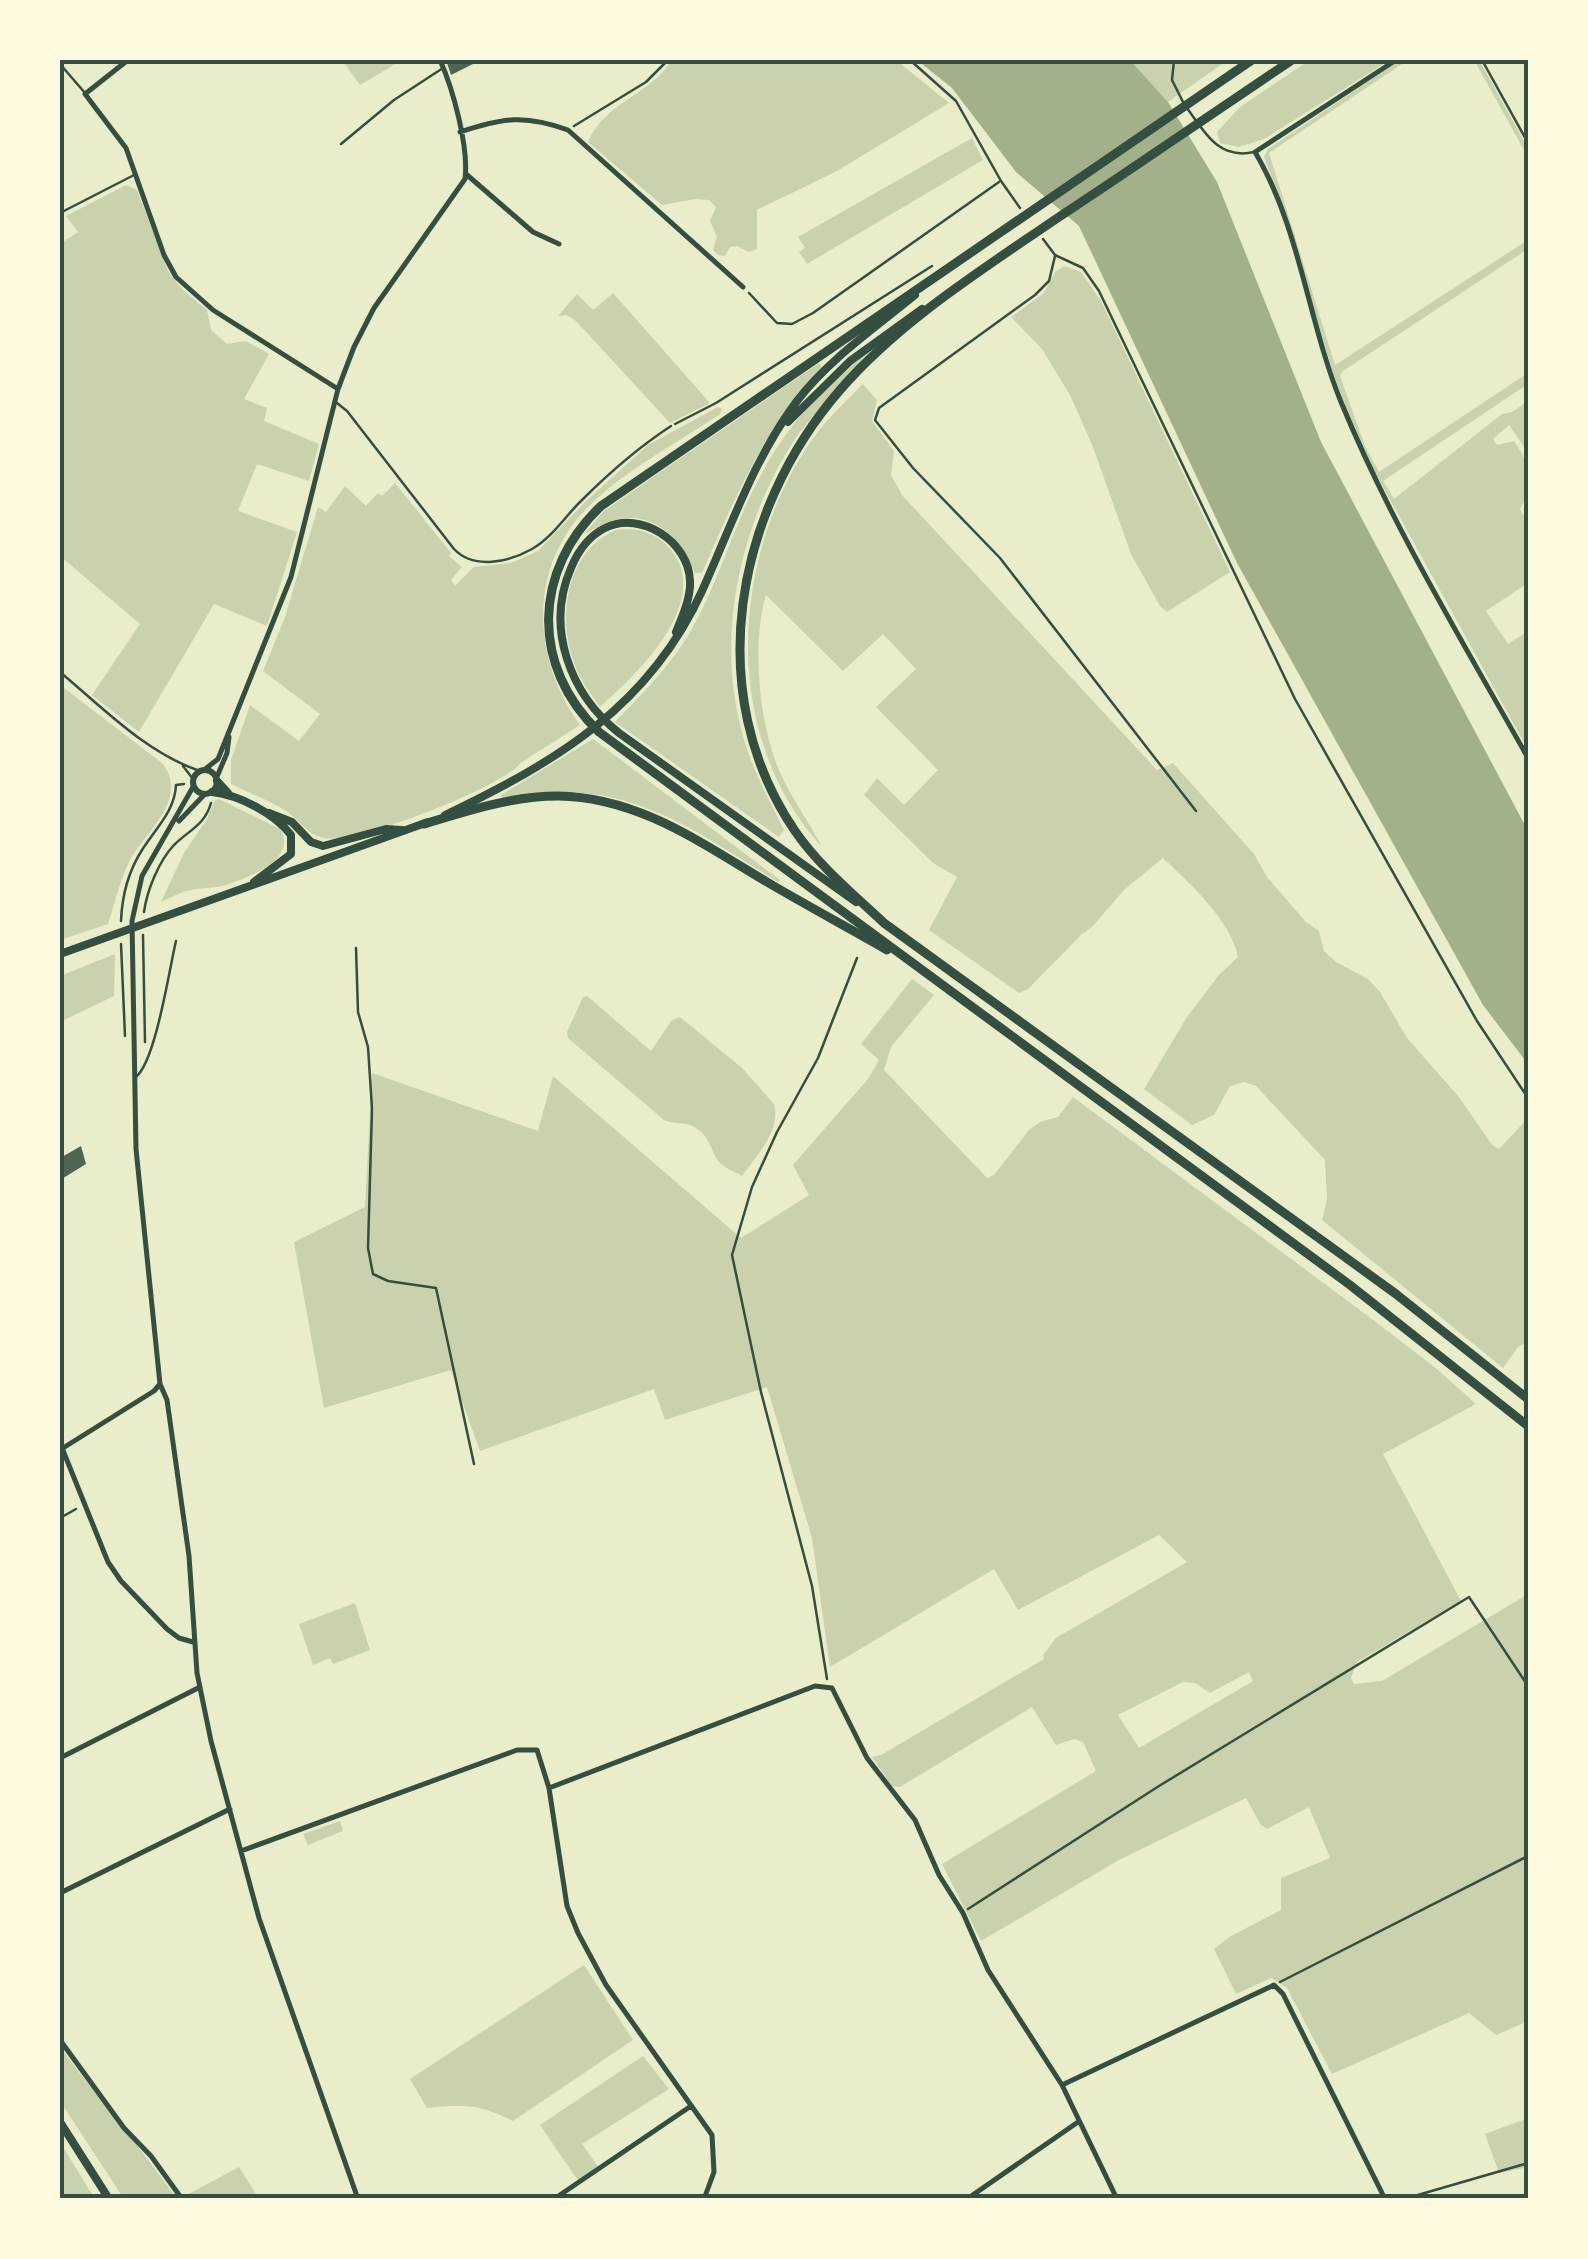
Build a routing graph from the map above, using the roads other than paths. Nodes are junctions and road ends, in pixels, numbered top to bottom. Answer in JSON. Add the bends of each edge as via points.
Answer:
{"nodes":[{"id":1,"x":128,"y":60,"type":"edge"},
{"id":2,"x":440,"y":60,"type":"edge"},
{"id":3,"x":1174,"y":60,"type":"edge"},
{"id":4,"x":1252,"y":60,"type":"edge"},
{"id":5,"x":1292,"y":60,"type":"edge"},
{"id":6,"x":1396,"y":60,"type":"edge"},
{"id":7,"x":60,"y":64,"type":"edge"},
{"id":8,"x":443,"y":68,"type":"junction"},
{"id":9,"x":85,"y":94,"type":"junction"},
{"id":10,"x":460,"y":132,"type":"junction"},
{"id":11,"x":341,"y":144,"type":"dead end"},
{"id":12,"x":1255,"y":152,"type":"junction"},
{"id":13,"x":138,"y":174,"type":"junction"},
{"id":14,"x":466,"y":174,"type":"junction"},
{"id":15,"x":60,"y":213,"type":"edge"},
{"id":16,"x":558,"y":244,"type":"dead end"},
{"id":17,"x":939,"y":276,"type":"junction"},
{"id":18,"x":974,"y":276,"type":"junction"},
{"id":19,"x":743,"y":286,"type":"road end"},
{"id":20,"x":338,"y":390,"type":"junction"},
{"id":21,"x":335,"y":402,"type":"junction"},
{"id":22,"x":671,"y":426,"type":"road end"},
{"id":23,"x":775,"y":436,"type":"junction"},
{"id":24,"x":666,"y":655,"type":"junction"},
{"id":25,"x":60,"y":672,"type":"edge"},
{"id":26,"x":229,"y":734,"type":"junction"},
{"id":27,"x":1528,"y":758,"type":"edge"},
{"id":28,"x":182,"y":765,"type":"junction"},
{"id":29,"x":202,"y":770,"type":"junction"},
{"id":30,"x":217,"y":780,"type":"junction"},
{"id":31,"x":191,"y":783,"type":"junction"},
{"id":32,"x":208,"y":793,"type":"junction"},
{"id":33,"x":232,"y":796,"type":"junction"},
{"id":34,"x":255,"y":808,"type":"junction"},
{"id":35,"x":424,"y":824,"type":"junction"},
{"id":36,"x":406,"y":831,"type":"junction"},
{"id":37,"x":164,"y":839,"type":"junction"},
{"id":38,"x":246,"y":887,"type":"junction"},
{"id":39,"x":884,"y":923,"type":"junction"},
{"id":40,"x":176,"y":941,"type":"dead end"},
{"id":41,"x":60,"y":954,"type":"edge"},
{"id":42,"x":920,"y":968,"type":"junction"},
{"id":43,"x":135,"y":1078,"type":"junction"},
{"id":44,"x":160,"y":1384,"type":"junction"},
{"id":45,"x":1528,"y":1399,"type":"edge"},
{"id":46,"x":1528,"y":1426,"type":"edge"},
{"id":47,"x":61,"y":1447,"type":"edge"},
{"id":48,"x":194,"y":1642,"type":"junction"},
{"id":49,"x":200,"y":1687,"type":"junction"},
{"id":50,"x":60,"y":1758,"type":"edge"},
{"id":51,"x":550,"y":1788,"type":"junction"},
{"id":52,"x":230,"y":1809,"type":"junction"},
{"id":53,"x":241,"y":1850,"type":"junction"},
{"id":54,"x":60,"y":1893,"type":"edge"},
{"id":55,"x":60,"y":2040,"type":"edge"},
{"id":56,"x":1062,"y":2085,"type":"junction"},
{"id":57,"x":691,"y":2106,"type":"junction"},
{"id":58,"x":60,"y":2122,"type":"edge"},
{"id":59,"x":1078,"y":2122,"type":"junction"},
{"id":60,"x":109,"y":2199,"type":"edge"},
{"id":61,"x":182,"y":2199,"type":"edge"},
{"id":62,"x":358,"y":2199,"type":"edge"},
{"id":63,"x":554,"y":2199,"type":"edge"},
{"id":64,"x":704,"y":2199,"type":"edge"},
{"id":65,"x":967,"y":2199,"type":"edge"},
{"id":66,"x":1117,"y":2199,"type":"edge"},
{"id":67,"x":1385,"y":2199,"type":"edge"}],
"edges":[{"from":1,"to":9,"type":"street"},
{"from":2,"to":8,"type":"street"},
{"from":3,"to":12,"type":"lane","via":[[1174,86],[1210,141],[1230,153]]},
{"from":4,"to":17,"type":"main road"},
{"from":5,"to":18,"type":"main road"},
{"from":6,"to":12,"type":"street"},
{"from":7,"to":9,"type":"lane"},
{"from":8,"to":10,"type":"street"},
{"from":8,"to":11,"type":"lane"},
{"from":9,"to":13,"type":"street"},
{"from":10,"to":14,"type":"street"},
{"from":10,"to":19,"type":"street","via":[[510,118],[568,130]]},
{"from":12,"to":27,"type":"street","via":[[1280,204],[1331,378],[1362,454]]},
{"from":13,"to":15,"type":"lane"},
{"from":13,"to":20,"type":"street","via":[[164,255],[187,288]]},
{"from":14,"to":16,"type":"street","via":[[533,232]]},
{"from":14,"to":20,"type":"street","via":[[374,308]]},
{"from":17,"to":23,"type":"main road","via":[[817,378]]},
{"from":17,"to":42,"type":"main road","via":[[618,493],[579,528],[558,565],[548,607],[560,679],[599,732]]},
{"from":18,"to":23,"type":"main road","via":[[850,361]]},
{"from":18,"to":39,"type":"main road","via":[[882,349],[812,426],[769,504],[742,596],[741,684],[763,771],[804,844]]},
{"from":20,"to":21,"type":"street"},
{"from":21,"to":22,"type":"lane","via":[[459,554],[483,562],[533,549]]},
{"from":21,"to":26,"type":"street","via":[[291,577]]},
{"from":23,"to":24,"type":"main road"},
{"from":24,"to":35,"type":"main road","via":[[576,743]]},
{"from":24,"to":39,"type":"main road","via":[[689,591],[686,562],[654,530],[635,523],[606,528],[576,557],[561,603],[566,657],[587,701],[607,723]]},
{"from":25,"to":28,"type":"lane"},
{"from":26,"to":29,"type":"street","via":[[216,764]]},
{"from":26,"to":30,"type":"street"},
{"from":28,"to":29,"type":"lane"},
{"from":28,"to":31,"type":"lane"},
{"from":29,"to":30,"type":"street"},
{"from":29,"to":31,"type":"street"},
{"from":30,"to":32,"type":"street"},
{"from":30,"to":33,"type":"main road"},
{"from":31,"to":32,"type":"street"},
{"from":31,"to":37,"type":"street"},
{"from":32,"to":33,"type":"main road"},
{"from":32,"to":37,"type":"street"},
{"from":33,"to":34,"type":"main road"},
{"from":34,"to":36,"type":"main road","via":[[292,822],[322,846],[386,829]]},
{"from":34,"to":38,"type":"main road","via":[[286,830],[293,848]]},
{"from":35,"to":36,"type":"main road"},
{"from":35,"to":42,"type":"main road","via":[[543,797],[625,806],[679,829]]},
{"from":36,"to":38,"type":"main road"},
{"from":37,"to":43,"type":"street","via":[[142,876],[132,921]]},
{"from":38,"to":41,"type":"main road"},
{"from":39,"to":45,"type":"main road","via":[[1380,1283]]},
{"from":40,"to":43,"type":"lane","via":[[151,1052]]},
{"from":42,"to":46,"type":"main road"},
{"from":43,"to":44,"type":"street"},
{"from":44,"to":47,"type":"street"},
{"from":44,"to":48,"type":"street","via":[[184,1519]]},
{"from":47,"to":48,"type":"street","via":[[97,1541],[121,1581],[174,1635]]},
{"from":48,"to":49,"type":"street"},
{"from":49,"to":50,"type":"street"},
{"from":49,"to":52,"type":"street"},
{"from":51,"to":53,"type":"street","via":[[540,1754],[517,1750]]},
{"from":51,"to":56,"type":"street","via":[[826,1685],[872,1764],[915,1820],[988,1970]]},
{"from":51,"to":57,"type":"street","via":[[567,1906],[578,1933]]},
{"from":52,"to":53,"type":"street"},
{"from":52,"to":54,"type":"street"},
{"from":53,"to":62,"type":"street"},
{"from":55,"to":61,"type":"street"},
{"from":56,"to":59,"type":"street"},
{"from":56,"to":67,"type":"street","via":[[1274,1985]]},
{"from":57,"to":63,"type":"street"},
{"from":57,"to":64,"type":"street","via":[[714,2146]]},
{"from":58,"to":60,"type":"main road"},
{"from":59,"to":65,"type":"street"},
{"from":59,"to":66,"type":"street"}]}
